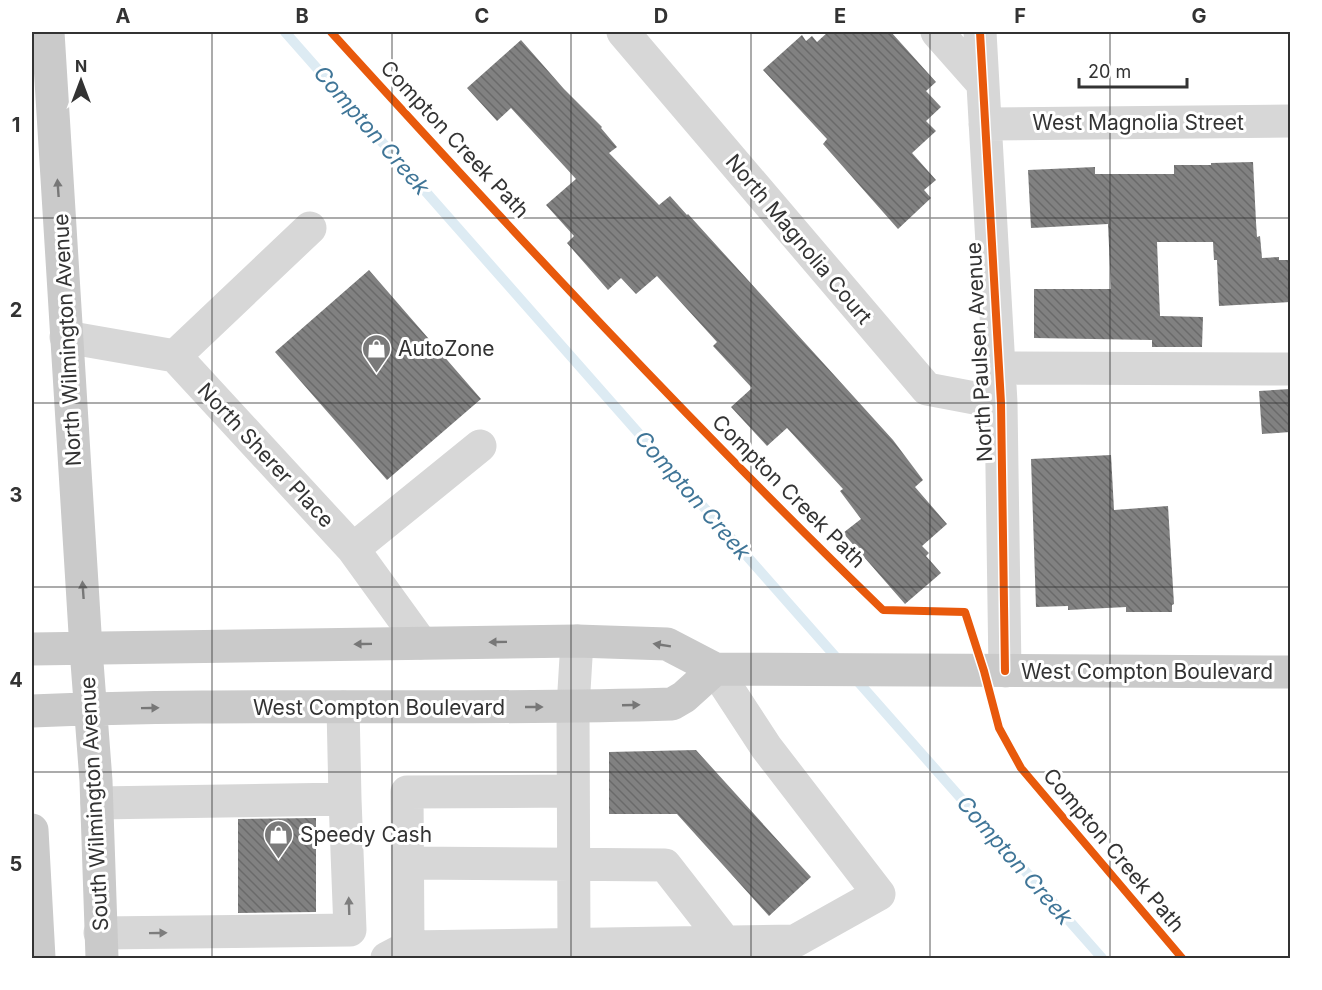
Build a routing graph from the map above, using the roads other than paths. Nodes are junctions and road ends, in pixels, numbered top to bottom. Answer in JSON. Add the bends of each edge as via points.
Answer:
{"nodes":[{"id":1,"x":48,"y":32,"type":"edge"},
{"id":2,"x":623,"y":32,"type":"edge"},
{"id":3,"x":936,"y":32,"type":"edge"},
{"id":4,"x":980,"y":32,"type":"edge"},
{"id":5,"x":983,"y":84,"type":"junction"},
{"id":6,"x":1290,"y":121,"type":"edge"},
{"id":7,"x":986,"y":124,"type":"junction"},
{"id":8,"x":310,"y":228,"type":"dead end"},
{"id":9,"x":66,"y":337,"type":"junction"},
{"id":10,"x":175,"y":356,"type":"junction"},
{"id":11,"x":999,"y":368,"type":"junction"},
{"id":12,"x":1290,"y":369,"type":"edge"},
{"id":13,"x":1002,"y":403,"type":"junction"},
{"id":14,"x":480,"y":446,"type":"dead end"},
{"id":15,"x":353,"y":549,"type":"junction"},
{"id":16,"x":577,"y":641,"type":"junction"},
{"id":17,"x":421,"y":644,"type":"junction"},
{"id":18,"x":32,"y":649,"type":"edge"},
{"id":19,"x":86,"y":649,"type":"junction"},
{"id":20,"x":715,"y":669,"type":"junction"},
{"id":21,"x":1005,"y":670,"type":"junction"},
{"id":22,"x":1290,"y":672,"type":"edge"},
{"id":23,"x":343,"y":707,"type":"junction"},
{"id":24,"x":573,"y":707,"type":"junction"},
{"id":25,"x":92,"y":708,"type":"junction"},
{"id":26,"x":32,"y":711,"type":"edge"},
{"id":27,"x":573,"y":791,"type":"junction"},
{"id":28,"x":345,"y":799,"type":"junction"},
{"id":29,"x":97,"y":803,"type":"junction"},
{"id":30,"x":32,"y":830,"type":"edge"},
{"id":31,"x":408,"y":863,"type":"junction"},
{"id":32,"x":573,"y":864,"type":"junction"},
{"id":33,"x":724,"y":942,"type":"junction"},
{"id":34,"x":574,"y":944,"type":"junction"},
{"id":35,"x":101,"y":946,"type":"edge"},
{"id":36,"x":398,"y":953,"type":"edge"},
{"id":37,"x":39,"y":958,"type":"edge"}],
"edges":[{"from":9,"to":1,"type":"main road","name":"North Wilmington Avenue","one_way":true},
{"from":2,"to":13,"type":"street","name":"North Magnolia Court","via":[[927,389]]},
{"from":3,"to":5,"type":"street"},
{"from":4,"to":5,"type":"street","name":"North Paulsen Avenue"},
{"from":5,"to":7,"type":"street","name":"North Paulsen Avenue"},
{"from":6,"to":7,"type":"street","name":"West Magnolia Street"},
{"from":7,"to":11,"type":"street","name":"North Paulsen Avenue"},
{"from":8,"to":10,"type":"street"},
{"from":9,"to":10,"type":"street"},
{"from":19,"to":9,"type":"main road","name":"North Wilmington Avenue","one_way":true},
{"from":10,"to":15,"type":"street","name":"North Sherer Place"},
{"from":11,"to":12,"type":"street"},
{"from":11,"to":13,"type":"street","name":"North Paulsen Avenue"},
{"from":13,"to":21,"type":"street","name":"North Paulsen Avenue"},
{"from":14,"to":15,"type":"street"},
{"from":15,"to":17,"type":"street","name":"North Sherer Place"},
{"from":16,"to":17,"type":"main road","name":"West Compton Boulevard","one_way":true},
{"from":20,"to":16,"type":"main road","name":"West Compton Boulevard","one_way":true,"via":[[667,644]]},
{"from":16,"to":24,"type":"street"},
{"from":17,"to":19,"type":"main road","name":"West Compton Boulevard","one_way":true},
{"from":18,"to":19,"type":"main road","name":"West Compton Boulevard"},
{"from":19,"to":25,"type":"main road","name":"South Wilmington Avenue"},
{"from":20,"to":21,"type":"main road","name":"West Compton Boulevard"},
{"from":24,"to":20,"type":"main road","name":"West Compton Boulevard","one_way":true,"via":[[672,704]]},
{"from":20,"to":33,"type":"street","via":[[766,747],[879,894],[795,941]]},
{"from":21,"to":22,"type":"main road","name":"West Compton Boulevard"},
{"from":23,"to":24,"type":"main road","name":"West Compton Boulevard","one_way":true},
{"from":25,"to":23,"type":"main road","name":"West Compton Boulevard","one_way":true},
{"from":23,"to":28,"type":"street"},
{"from":24,"to":27,"type":"street"},
{"from":25,"to":26,"type":"main road","name":"West Compton Boulevard"},
{"from":25,"to":29,"type":"main road","name":"South Wilmington Avenue"},
{"from":27,"to":31,"type":"street","via":[[408,792]]},
{"from":27,"to":32,"type":"street"},
{"from":28,"to":29,"type":"street"},
{"from":35,"to":28,"type":"street","one_way":true,"via":[[350,930]]},
{"from":29,"to":35,"type":"main road","name":"South Wilmington Avenue"},
{"from":30,"to":37,"type":"main road"},
{"from":31,"to":32,"type":"street"},
{"from":31,"to":36,"type":"street"},
{"from":32,"to":33,"type":"street","via":[[665,866]]},
{"from":32,"to":34,"type":"street"},
{"from":33,"to":34,"type":"street"},
{"from":34,"to":36,"type":"street"}]}
